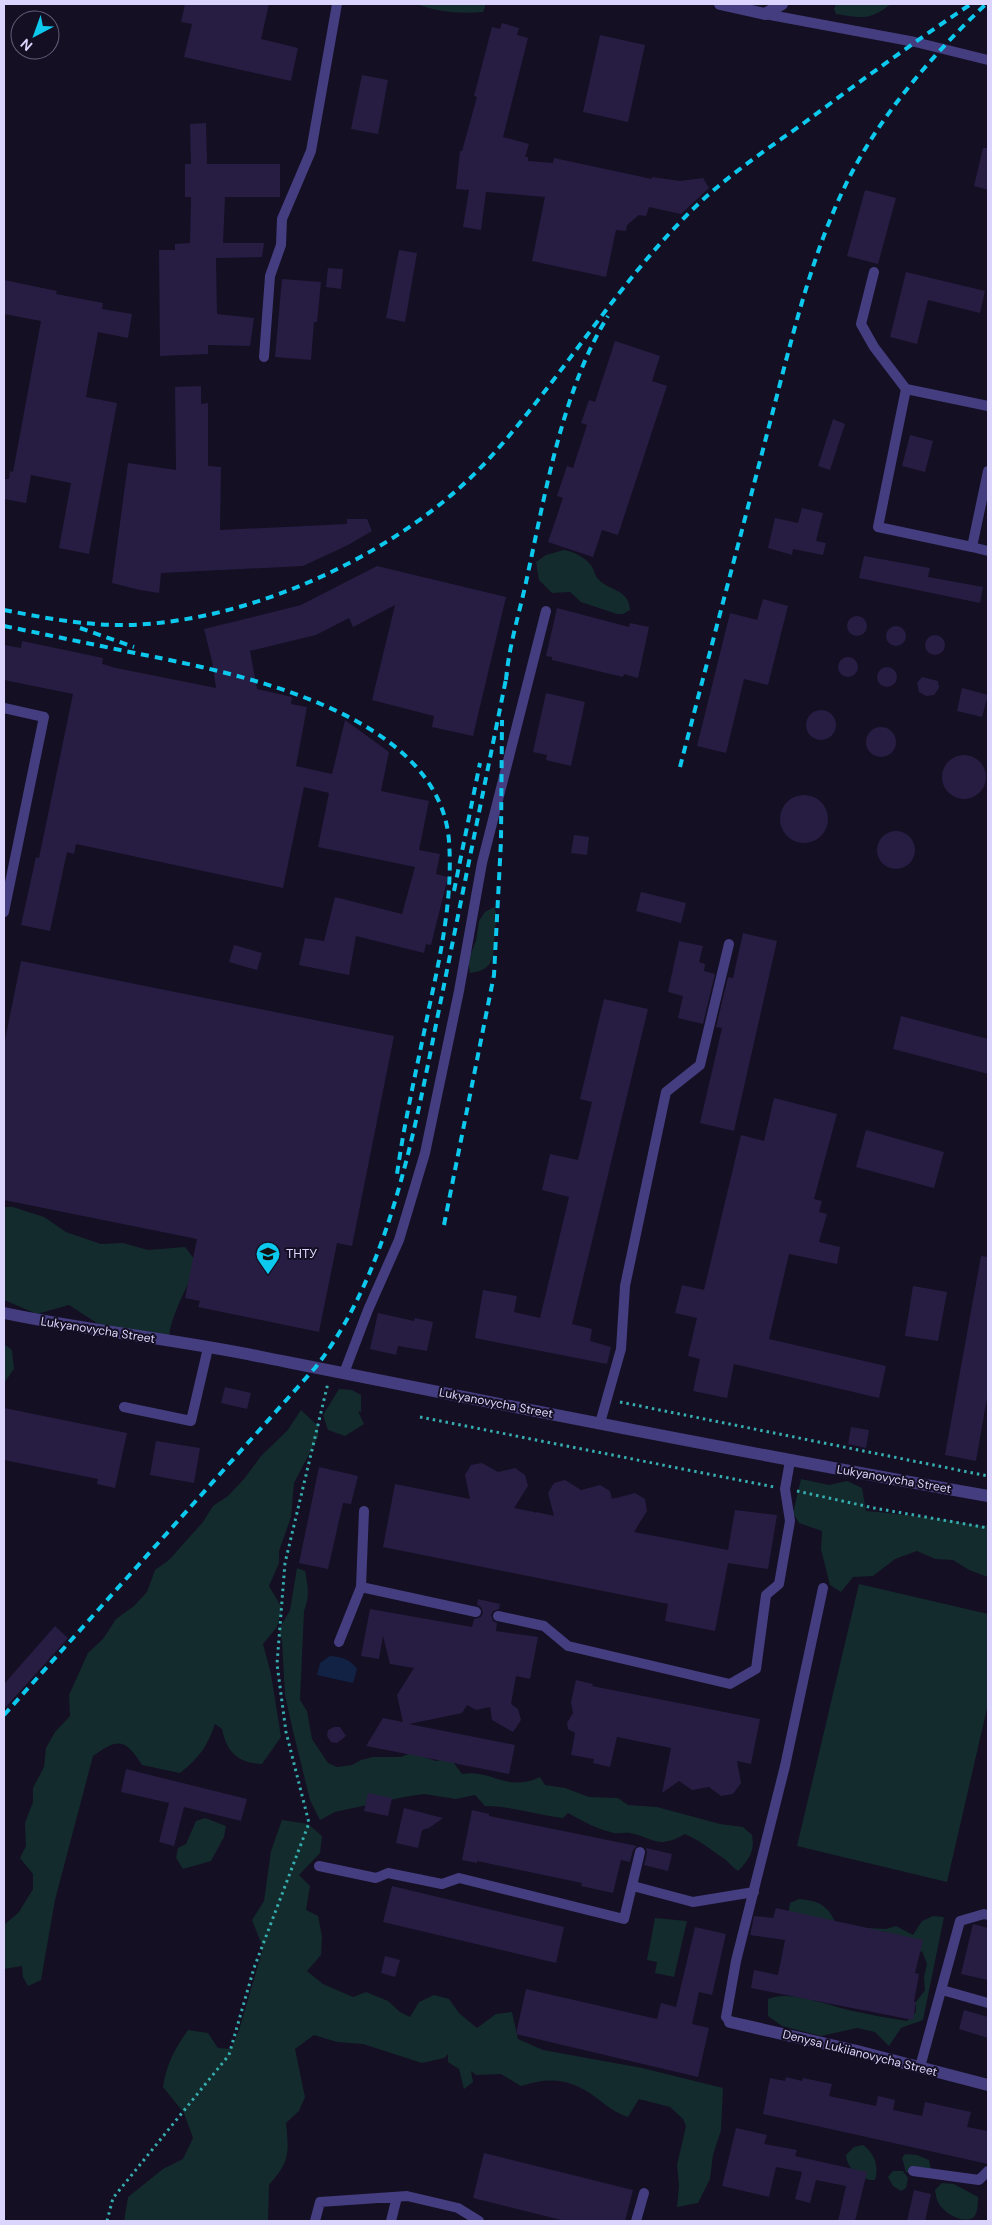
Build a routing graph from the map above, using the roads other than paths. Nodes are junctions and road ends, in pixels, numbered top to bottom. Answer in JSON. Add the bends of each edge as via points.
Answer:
{"nodes":[{"id":1,"x":337,"y":4,"type":"edge"},
{"id":2,"x":720,"y":4,"type":"edge"},
{"id":3,"x":782,"y":4,"type":"edge"},
{"id":4,"x":765,"y":14,"type":"junction"},
{"id":5,"x":988,"y":60,"type":"edge"},
{"id":6,"x":874,"y":272,"type":"dead end"},
{"id":7,"x":264,"y":357,"type":"dead end"},
{"id":8,"x":906,"y":389,"type":"junction"},
{"id":9,"x":988,"y":406,"type":"edge"},
{"id":10,"x":988,"y":470,"type":"edge"},
{"id":11,"x":972,"y":548,"type":"junction"},
{"id":12,"x":988,"y":552,"type":"edge"},
{"id":13,"x":546,"y":611,"type":"dead end"},
{"id":14,"x":4,"y":708,"type":"edge"},
{"id":15,"x":4,"y":912,"type":"edge"},
{"id":16,"x":729,"y":944,"type":"dead end"},
{"id":17,"x":4,"y":1314,"type":"edge"},
{"id":18,"x":208,"y":1348,"type":"junction"},
{"id":19,"x":337,"y":1372,"type":"junction"},
{"id":20,"x":124,"y":1407,"type":"dead end"},
{"id":21,"x":600,"y":1424,"type":"junction"},
{"id":22,"x":790,"y":1461,"type":"junction"},
{"id":23,"x":988,"y":1496,"type":"edge"},
{"id":24,"x":364,"y":1511,"type":"dead end"},
{"id":25,"x":361,"y":1588,"type":"junction"},
{"id":26,"x":823,"y":1588,"type":"dead end"},
{"id":27,"x":476,"y":1612,"type":"dead end"},
{"id":28,"x":498,"y":1616,"type":"dead end"},
{"id":29,"x":339,"y":1642,"type":"dead end"},
{"id":30,"x":640,"y":1852,"type":"dead end"},
{"id":31,"x":319,"y":1866,"type":"dead end"},
{"id":32,"x":633,"y":1886,"type":"junction"},
{"id":33,"x":754,"y":1892,"type":"junction"},
{"id":34,"x":988,"y":1914,"type":"edge"},
{"id":35,"x":942,"y":1990,"type":"junction"},
{"id":36,"x":988,"y":2003,"type":"edge"},
{"id":37,"x":730,"y":2022,"type":"joint"},
{"id":38,"x":920,"y":2067,"type":"junction"},
{"id":39,"x":988,"y":2085,"type":"edge"},
{"id":40,"x":988,"y":2171,"type":"edge"},
{"id":41,"x":914,"y":2172,"type":"dead end"},
{"id":42,"x":644,"y":2193,"type":"dead end"},
{"id":43,"x":396,"y":2196,"type":"junction"},
{"id":44,"x":315,"y":2221,"type":"edge"},
{"id":45,"x":391,"y":2221,"type":"edge"},
{"id":46,"x":479,"y":2221,"type":"edge"},
{"id":47,"x":636,"y":2221,"type":"edge"}],
"edges":[{"from":1,"to":7,"type":"lane","via":[[311,151],[282,219],[281,245],[270,276]]},
{"from":2,"to":4,"type":"street"},
{"from":3,"to":4,"type":"street"},
{"from":4,"to":5,"type":"lane","via":[[915,42]]},
{"from":6,"to":8,"type":"lane","via":[[861,324]]},
{"from":8,"to":9,"type":"lane"},
{"from":8,"to":11,"type":"lane","via":[[878,527]]},
{"from":10,"to":11,"type":"lane"},
{"from":11,"to":12,"type":"lane"},
{"from":13,"to":19,"type":"lane","via":[[482,863],[460,991],[425,1153],[399,1240]]},
{"from":14,"to":15,"type":"lane","via":[[44,717]]},
{"from":16,"to":21,"type":"lane","via":[[700,1065],[666,1092],[625,1286],[621,1349]]},
{"from":17,"to":18,"type":"street","name":"Lukyanovycha Street"},
{"from":18,"to":19,"type":"street","name":"Lukyanovycha Street"},
{"from":18,"to":20,"type":"lane","via":[[191,1421]]},
{"from":19,"to":21,"type":"street","name":"Lukyanovycha Street"},
{"from":21,"to":22,"type":"street","name":"Lukyanovycha Street"},
{"from":22,"to":23,"type":"street","name":"Lukyanovycha Street"},
{"from":22,"to":28,"type":"lane","via":[[785,1489],[790,1521],[779,1584],[766,1595],[756,1669],[730,1684],[568,1646],[544,1626]]},
{"from":24,"to":25,"type":"lane"},
{"from":25,"to":27,"type":"lane"},
{"from":25,"to":29,"type":"lane"},
{"from":26,"to":33,"type":"lane"},
{"from":30,"to":32,"type":"lane"},
{"from":31,"to":32,"type":"lane","via":[[376,1878],[388,1873],[442,1884],[459,1878],[624,1919]]},
{"from":32,"to":33,"type":"lane","via":[[693,1902]]},
{"from":33,"to":37,"type":"lane","via":[[736,1961],[726,2017]]},
{"from":34,"to":35,"type":"lane","via":[[960,1921]]},
{"from":35,"to":36,"type":"lane"},
{"from":35,"to":38,"type":"lane"},
{"from":37,"to":38,"type":"street","name":"Denysa Lukiianovycha Street"},
{"from":38,"to":39,"type":"street","name":"Denysa Lukiianovycha Street"},
{"from":40,"to":41,"type":"lane","via":[[980,2180]]},
{"from":42,"to":47,"type":"lane"},
{"from":43,"to":44,"type":"lane","via":[[320,2202]]},
{"from":43,"to":45,"type":"lane"},
{"from":43,"to":46,"type":"lane","via":[[458,2208]]}]}
